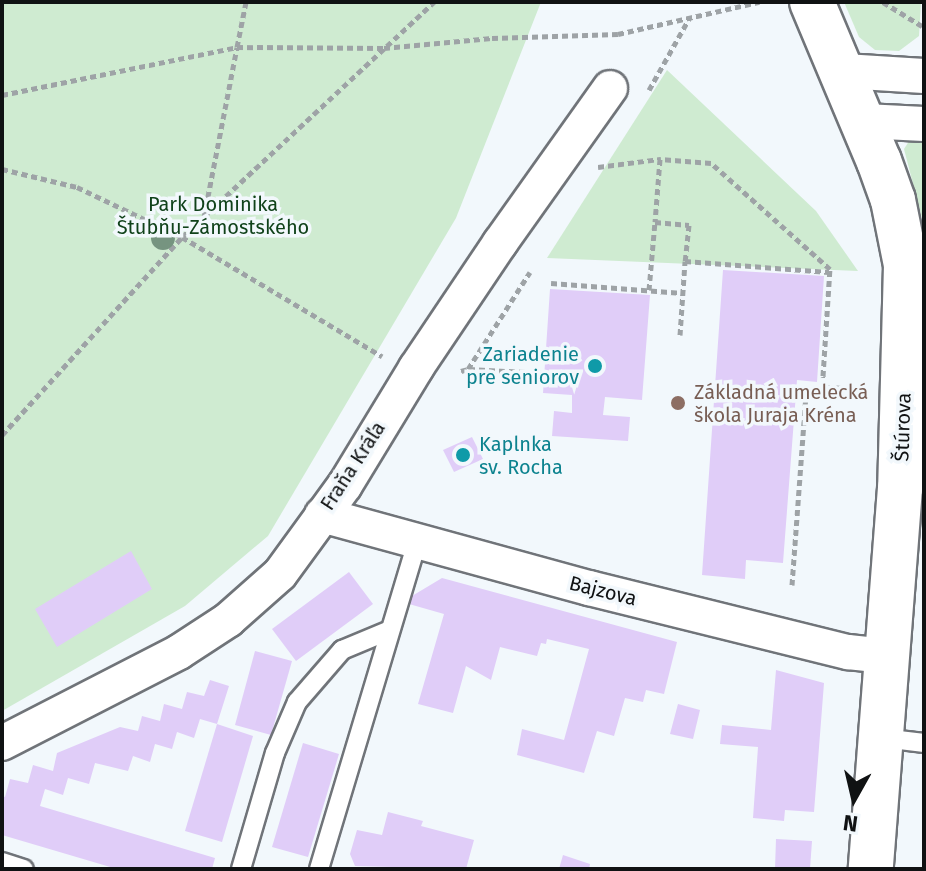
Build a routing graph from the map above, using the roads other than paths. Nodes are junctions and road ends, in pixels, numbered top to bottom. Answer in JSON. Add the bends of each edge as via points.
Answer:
{"nodes":[{"id":1,"x":812,"y":2,"type":"edge"},
{"id":2,"x":844,"y":71,"type":"junction"},
{"id":3,"x":924,"y":76,"type":"edge"},
{"id":4,"x":610,"y":88,"type":"dead end"},
{"id":5,"x":864,"y":121,"type":"junction"},
{"id":6,"x":924,"y":124,"type":"edge"},
{"id":7,"x":915,"y":262,"type":"edge"},
{"id":8,"x":912,"y":489,"type":"edge"},
{"id":9,"x":322,"y":515,"type":"junction"},
{"id":10,"x":417,"y":542,"type":"junction"},
{"id":11,"x":390,"y":630,"type":"junction"},
{"id":12,"x":886,"y":656,"type":"junction"},
{"id":13,"x":903,"y":740,"type":"edge"},
{"id":14,"x":2,"y":743,"type":"edge"},
{"id":15,"x":2,"y":862,"type":"edge"},
{"id":16,"x":24,"y":869,"type":"edge"},
{"id":17,"x":241,"y":869,"type":"edge"},
{"id":18,"x":319,"y":869,"type":"edge"},
{"id":19,"x":871,"y":869,"type":"edge"}],
"edges":[{"from":1,"to":2,"type":"main road","name":"Štúrova"},
{"from":2,"to":3,"type":"street"},
{"from":2,"to":5,"type":"main road","name":"Štúrova"},
{"from":4,"to":9,"type":"street","name":"Fraňa Kráľa","via":[[500,243]]},
{"from":5,"to":6,"type":"street"},
{"from":5,"to":7,"type":"main road","name":"Štúrova"},
{"from":7,"to":8,"type":"main road","name":"Štúrova"},
{"from":8,"to":12,"type":"main road","name":"Štúrova"},
{"from":9,"to":10,"type":"street","name":"Bajzova"},
{"from":9,"to":14,"type":"street","name":"Fraňa Kráľa","via":[[280,574],[228,620],[125,683]]},
{"from":10,"to":11,"type":"lane"},
{"from":10,"to":12,"type":"street","name":"Bajzova","via":[[832,648]]},
{"from":11,"to":17,"type":"lane","via":[[342,650],[297,702],[275,753]]},
{"from":11,"to":18,"type":"lane"},
{"from":12,"to":13,"type":"main road","name":"Štúrova"},
{"from":13,"to":19,"type":"main road","name":"Štúrova"},
{"from":15,"to":16,"type":"lane"}]}
